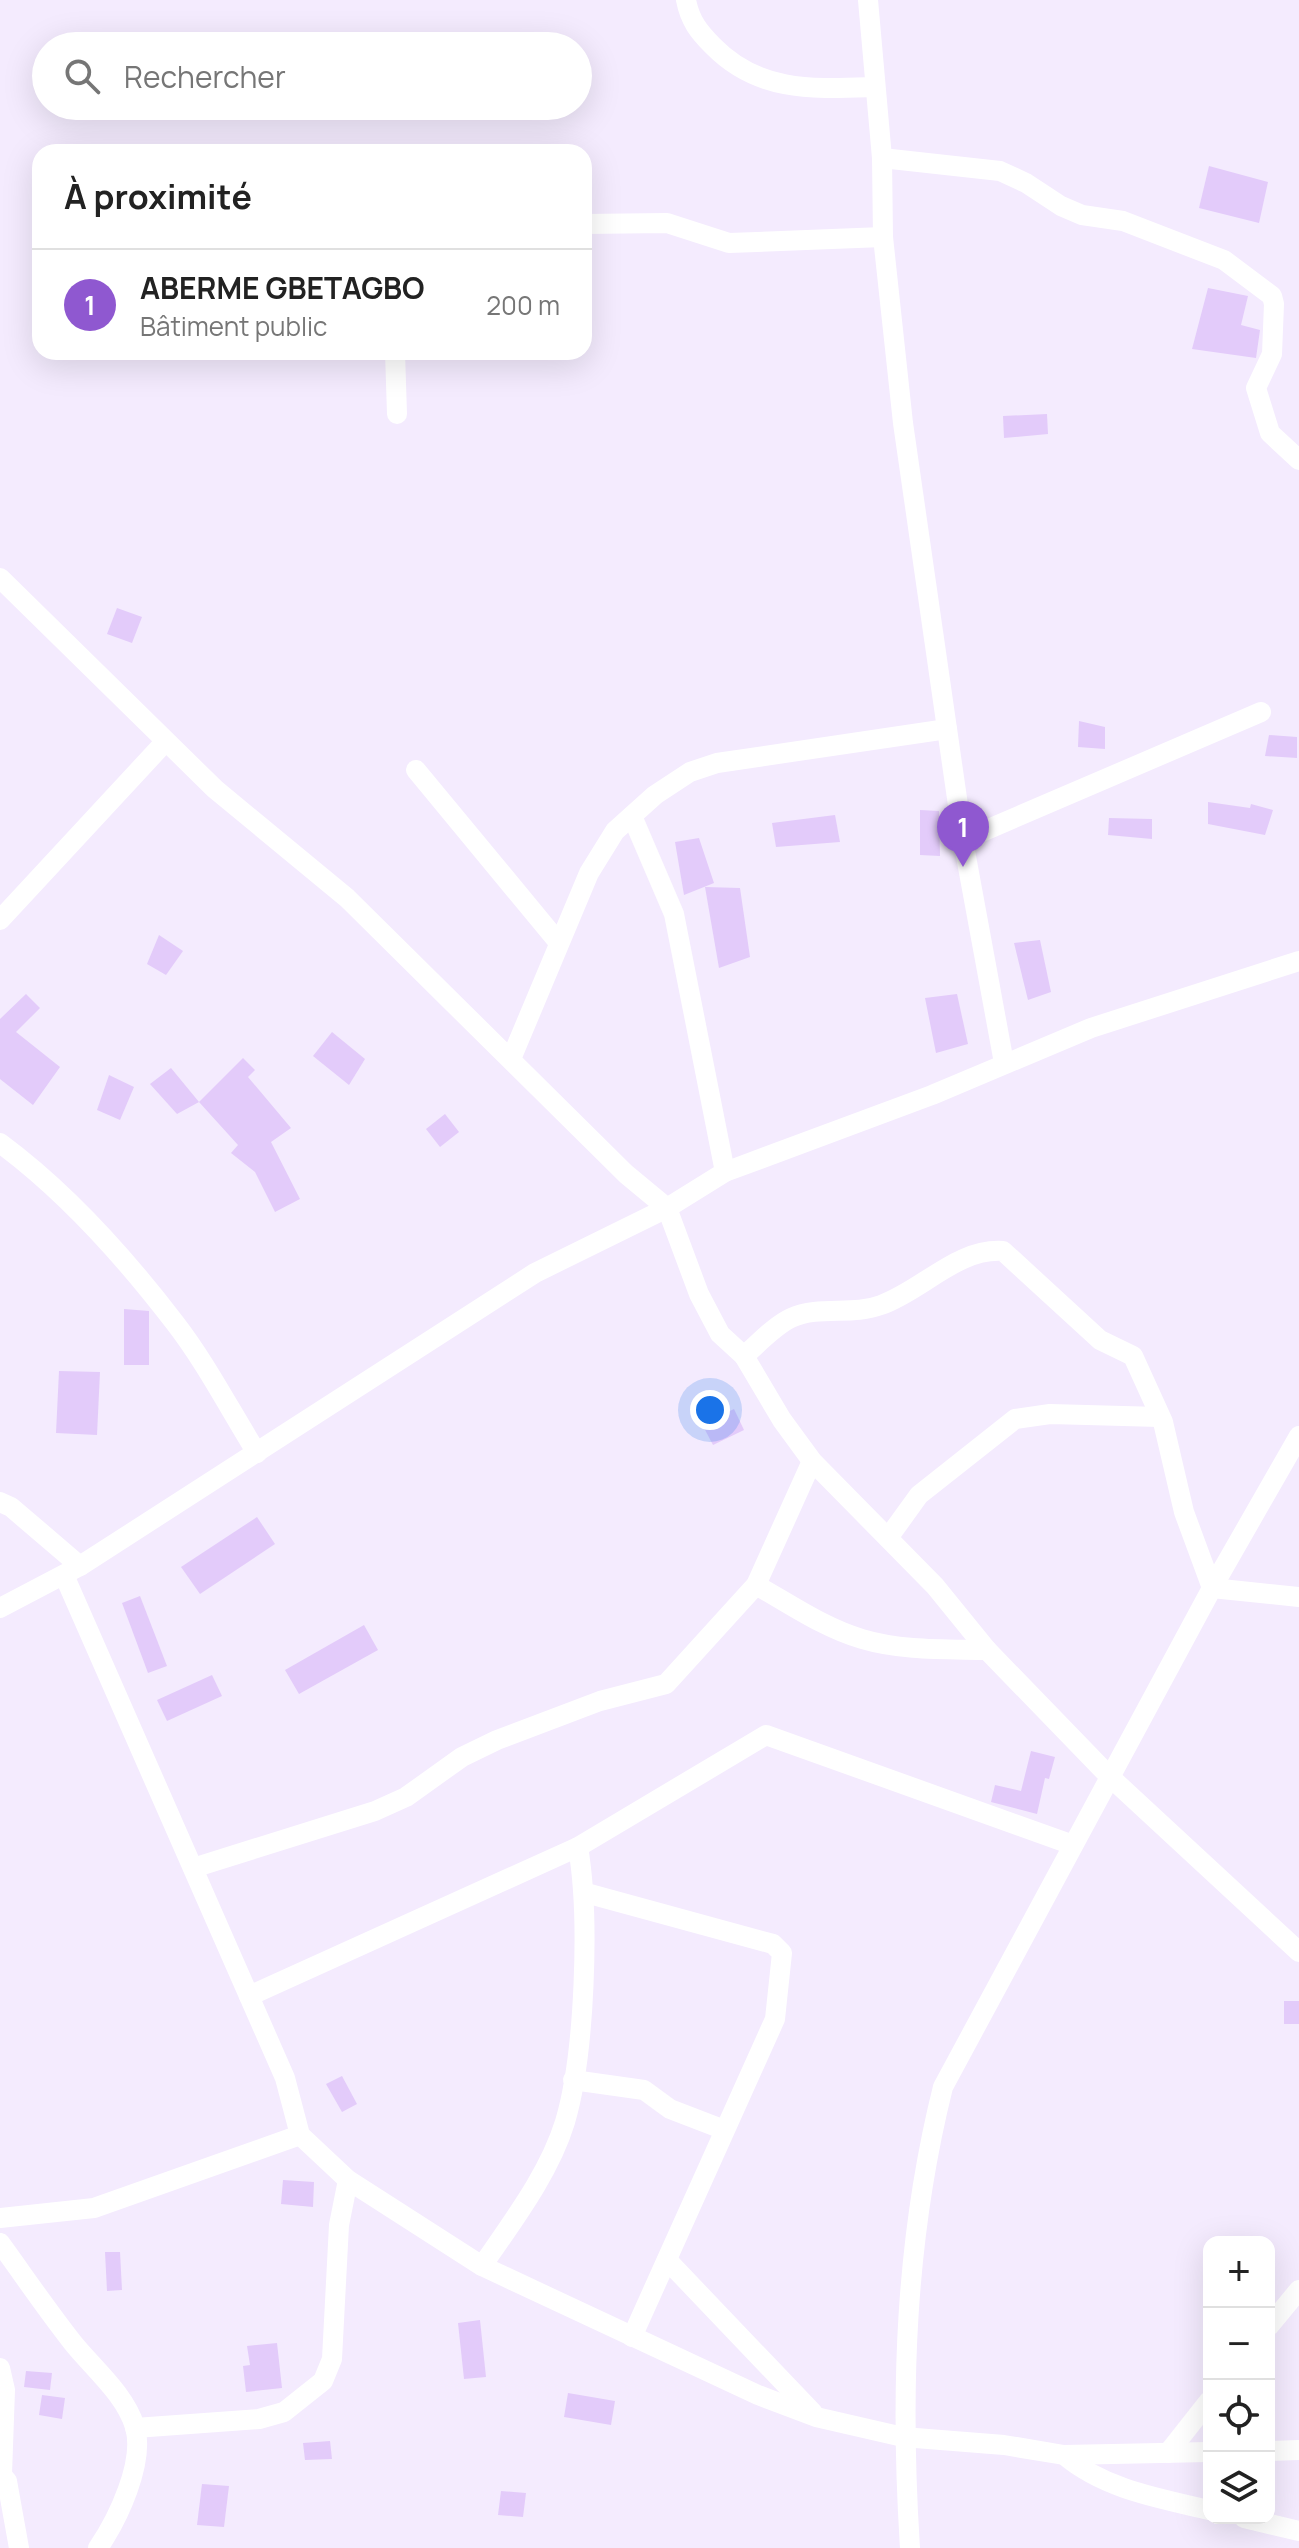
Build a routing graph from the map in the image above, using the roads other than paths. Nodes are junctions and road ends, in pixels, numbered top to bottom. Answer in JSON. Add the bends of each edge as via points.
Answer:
{"nodes":[{"id":1,"x":686,"y":0,"type":"edge"},
{"id":2,"x":868,"y":0,"type":"edge"},
{"id":3,"x":875,"y":87,"type":"junction"},
{"id":4,"x":882,"y":158,"type":"junction"},
{"id":5,"x":592,"y":224,"type":"edge"},
{"id":6,"x":883,"y":237,"type":"junction"},
{"id":7,"x":395,"y":360,"type":"edge"},
{"id":8,"x":397,"y":414,"type":"dead end"},
{"id":9,"x":1299,"y":460,"type":"edge"},
{"id":10,"x":0,"y":578,"type":"edge"},
{"id":11,"x":7,"y":592,"type":"edge"},
{"id":12,"x":1261,"y":712,"type":"dead end"},
{"id":13,"x":947,"y":729,"type":"junction"},
{"id":14,"x":165,"y":742,"type":"junction"},
{"id":15,"x":416,"y":770,"type":"dead end"},
{"id":16,"x":632,"y":816,"type":"junction"},
{"id":17,"x":963,"y":840,"type":"junction"},
{"id":18,"x":0,"y":920,"type":"edge"},
{"id":19,"x":559,"y":943,"type":"junction"},
{"id":20,"x":1299,"y":961,"type":"edge"},
{"id":21,"x":511,"y":1059,"type":"junction"},
{"id":22,"x":1004,"y":1063,"type":"junction"},
{"id":23,"x":0,"y":1143,"type":"edge"},
{"id":24,"x":725,"y":1172,"type":"junction"},
{"id":25,"x":667,"y":1208,"type":"junction"},
{"id":26,"x":744,"y":1356,"type":"junction"},
{"id":27,"x":1160,"y":1417,"type":"junction"},
{"id":28,"x":1299,"y":1436,"type":"edge"},
{"id":29,"x":257,"y":1453,"type":"junction"},
{"id":30,"x":812,"y":1461,"type":"junction"},
{"id":31,"x":0,"y":1502,"type":"edge"},
{"id":32,"x":888,"y":1538,"type":"junction"},
{"id":33,"x":72,"y":1571,"type":"junction"},
{"id":34,"x":756,"y":1585,"type":"junction"},
{"id":35,"x":1212,"y":1588,"type":"junction"},
{"id":36,"x":1299,"y":1597,"type":"edge"},
{"id":37,"x":0,"y":1608,"type":"edge"},
{"id":38,"x":987,"y":1650,"type":"junction"},
{"id":39,"x":1109,"y":1776,"type":"junction"},
{"id":40,"x":1073,"y":1845,"type":"junction"},
{"id":41,"x":578,"y":1847,"type":"junction"},
{"id":42,"x":193,"y":1868,"type":"junction"},
{"id":43,"x":586,"y":1893,"type":"junction"},
{"id":44,"x":1299,"y":1952,"type":"edge"},
{"id":45,"x":249,"y":1996,"type":"junction"},
{"id":46,"x":573,"y":2080,"type":"junction"},
{"id":47,"x":722,"y":2129,"type":"junction"},
{"id":48,"x":300,"y":2135,"type":"junction"},
{"id":49,"x":348,"y":2180,"type":"junction"},
{"id":50,"x":0,"y":2218,"type":"edge"},
{"id":51,"x":0,"y":2243,"type":"edge"},
{"id":52,"x":667,"y":2260,"type":"junction"},
{"id":53,"x":482,"y":2266,"type":"junction"},
{"id":54,"x":1299,"y":2290,"type":"edge"},
{"id":55,"x":1275,"y":2319,"type":"edge"},
{"id":56,"x":632,"y":2337,"type":"junction"},
{"id":57,"x":0,"y":2368,"type":"edge"},
{"id":58,"x":1203,"y":2409,"type":"edge"},
{"id":59,"x":816,"y":2417,"type":"junction"},
{"id":60,"x":135,"y":2428,"type":"junction"},
{"id":61,"x":903,"y":2437,"type":"junction"},
{"id":62,"x":1299,"y":2450,"type":"edge"},
{"id":63,"x":1275,"y":2451,"type":"edge"},
{"id":64,"x":1203,"y":2452,"type":"edge"},
{"id":65,"x":1168,"y":2453,"type":"junction"},
{"id":66,"x":1064,"y":2455,"type":"junction"},
{"id":67,"x":1,"y":2474,"type":"edge"},
{"id":68,"x":1203,"y":2508,"type":"edge"},
{"id":69,"x":1269,"y":2524,"type":"edge"},
{"id":70,"x":1299,"y":2531,"type":"edge"},
{"id":71,"x":19,"y":2548,"type":"edge"},
{"id":72,"x":98,"y":2548,"type":"edge"},
{"id":73,"x":910,"y":2548,"type":"edge"}],
"edges":[{"from":1,"to":3,"type":"street","via":[[697,30],[750,75],[807,89]]},
{"from":2,"to":3,"type":"street"},
{"from":3,"to":4,"type":"street"},
{"from":4,"to":6,"type":"street"},
{"from":4,"to":9,"type":"street","via":[[1000,171],[1082,215],[1123,221],[1224,260],[1272,296],[1272,354],[1256,388],[1270,433]]},
{"from":5,"to":6,"type":"street","via":[[667,223],[729,243]]},
{"from":6,"to":13,"type":"street","via":[[903,423]]},
{"from":7,"to":8,"type":"street"},
{"from":10,"to":11,"type":"street"},
{"from":11,"to":14,"type":"street"},
{"from":12,"to":17,"type":"street"},
{"from":13,"to":16,"type":"street","via":[[717,763],[690,772]]},
{"from":13,"to":17,"type":"street"},
{"from":14,"to":18,"type":"street"},
{"from":14,"to":21,"type":"street","via":[[347,898]]},
{"from":15,"to":19,"type":"street"},
{"from":16,"to":19,"type":"street","via":[[615,831],[589,873]]},
{"from":16,"to":24,"type":"street","via":[[674,914]]},
{"from":17,"to":22,"type":"street"},
{"from":19,"to":21,"type":"street"},
{"from":20,"to":22,"type":"street","via":[[1091,1028]]},
{"from":21,"to":25,"type":"street"},
{"from":22,"to":24,"type":"street"},
{"from":23,"to":29,"type":"street","via":[[99,1235],[176,1324]]},
{"from":24,"to":25,"type":"street"},
{"from":25,"to":26,"type":"street","via":[[699,1294],[720,1334]]},
{"from":25,"to":29,"type":"street","via":[[535,1273]]},
{"from":26,"to":27,"type":"street","via":[[787,1320],[810,1311],[884,1304],[968,1256],[1003,1251],[1100,1340],[1133,1356]]},
{"from":26,"to":30,"type":"street"},
{"from":27,"to":32,"type":"street","via":[[1040,1414],[1015,1419],[919,1495]]},
{"from":27,"to":35,"type":"street","via":[[1184,1512]]},
{"from":28,"to":35,"type":"street"},
{"from":29,"to":33,"type":"street"},
{"from":30,"to":32,"type":"street"},
{"from":30,"to":34,"type":"street"},
{"from":31,"to":33,"type":"street","via":[[11,1507]]},
{"from":32,"to":38,"type":"street"},
{"from":33,"to":37,"type":"street"},
{"from":33,"to":42,"type":"street"},
{"from":34,"to":38,"type":"street","via":[[862,1639],[899,1647]]},
{"from":34,"to":42,"type":"street","via":[[678,1675],[656,1690],[600,1701],[497,1740],[375,1811]]},
{"from":35,"to":36,"type":"street"},
{"from":35,"to":39,"type":"street"},
{"from":38,"to":39,"type":"street"},
{"from":39,"to":40,"type":"street"},
{"from":39,"to":44,"type":"street"},
{"from":40,"to":41,"type":"street","via":[[766,1735]]},
{"from":40,"to":61,"type":"street","via":[[943,2087],[913,2256],[904,2346]]},
{"from":41,"to":43,"type":"street"},
{"from":41,"to":45,"type":"street"},
{"from":42,"to":45,"type":"street"},
{"from":43,"to":46,"type":"street"},
{"from":43,"to":47,"type":"street","via":[[773,1944],[782,1953],[775,2019]]},
{"from":45,"to":48,"type":"street","via":[[285,2078]]},
{"from":46,"to":47,"type":"street","via":[[644,2090],[670,2109]]},
{"from":46,"to":53,"type":"street","via":[[564,2125],[544,2166]]},
{"from":47,"to":52,"type":"street"},
{"from":48,"to":49,"type":"street"},
{"from":48,"to":50,"type":"street","via":[[94,2208]]},
{"from":49,"to":53,"type":"street"},
{"from":49,"to":60,"type":"street","via":[[339,2225],[332,2359],[323,2381],[284,2412],[259,2419]]},
{"from":51,"to":60,"type":"street","via":[[125,2406]]},
{"from":52,"to":56,"type":"street"},
{"from":52,"to":59,"type":"street"},
{"from":53,"to":56,"type":"street"},
{"from":54,"to":55,"type":"street"},
{"from":56,"to":59,"type":"street"},
{"from":57,"to":67,"type":"street","via":[[5,2390]]},
{"from":58,"to":65,"type":"street"},
{"from":59,"to":61,"type":"street"},
{"from":60,"to":72,"type":"street","via":[[121,2510]]},
{"from":61,"to":66,"type":"street"},
{"from":61,"to":73,"type":"street"},
{"from":62,"to":63,"type":"street"},
{"from":64,"to":65,"type":"street"},
{"from":65,"to":66,"type":"street"},
{"from":66,"to":68,"type":"street","via":[[1105,2483]]},
{"from":67,"to":71,"type":"street","via":[[7,2481]]},
{"from":69,"to":70,"type":"street"}]}
